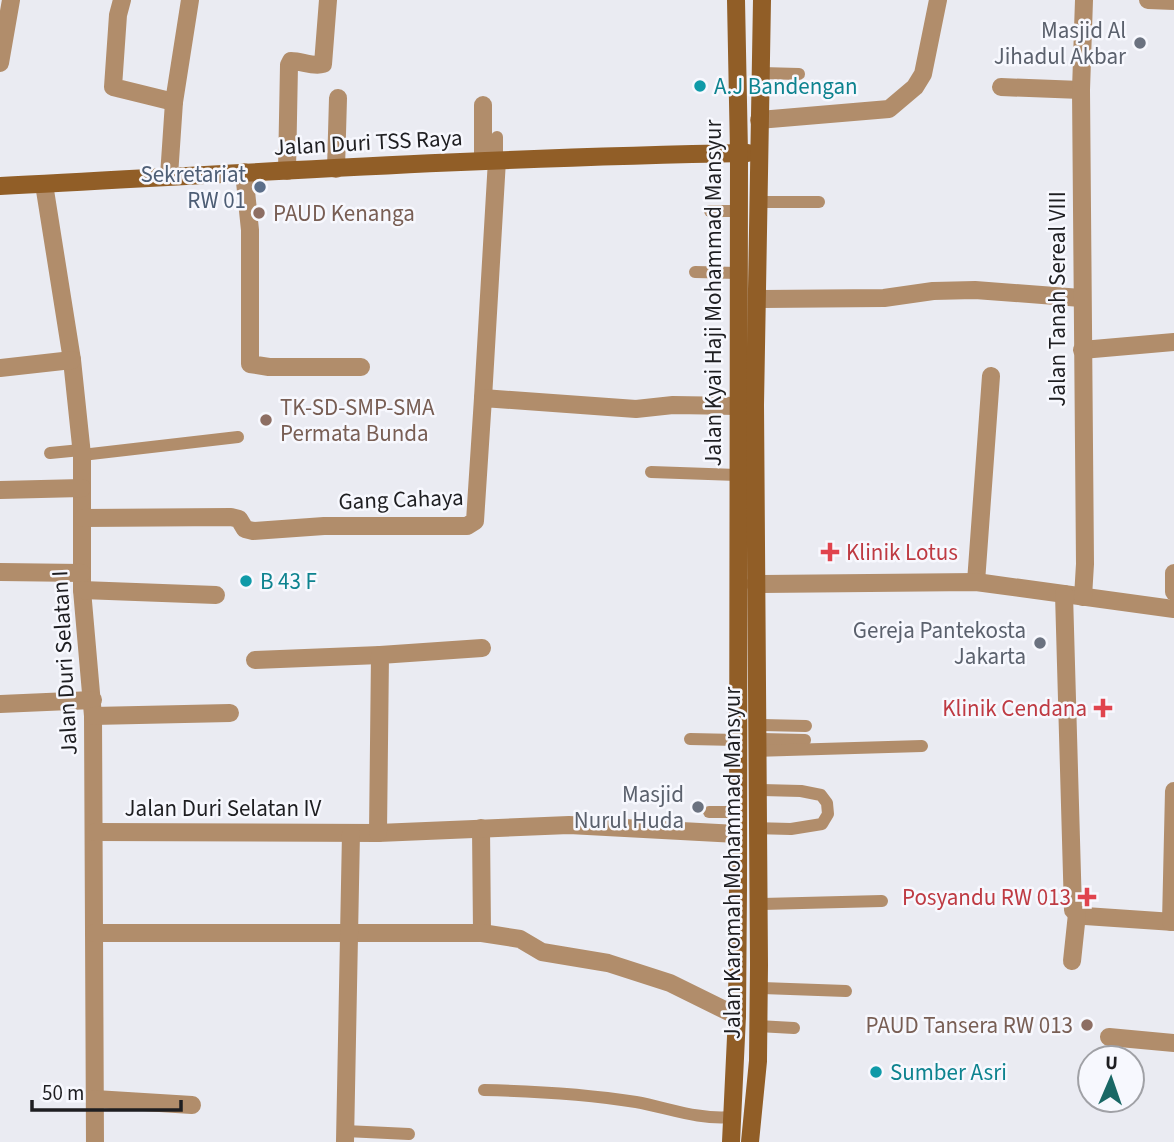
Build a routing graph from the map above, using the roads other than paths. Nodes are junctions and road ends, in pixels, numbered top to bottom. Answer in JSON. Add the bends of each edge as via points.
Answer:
{"nodes":[{"id":1,"x":11,"y":0,"type":"edge"},
{"id":2,"x":122,"y":0,"type":"edge"},
{"id":3,"x":190,"y":0,"type":"edge"},
{"id":4,"x":328,"y":0,"type":"edge"},
{"id":5,"x":736,"y":0,"type":"edge"},
{"id":6,"x":762,"y":0,"type":"edge"},
{"id":7,"x":938,"y":0,"type":"edge"},
{"id":8,"x":1084,"y":0,"type":"edge"},
{"id":9,"x":1148,"y":0,"type":"edge"},
{"id":10,"x":1174,"y":1,"type":"edge"},
{"id":11,"x":1,"y":51,"type":"edge"},
{"id":12,"x":760,"y":73,"type":"junction"},
{"id":13,"x":799,"y":74,"type":"dead end"},
{"id":14,"x":1001,"y":87,"type":"dead end"},
{"id":15,"x":1081,"y":89,"type":"junction"},
{"id":16,"x":338,"y":98,"type":"dead end"},
{"id":17,"x":174,"y":102,"type":"junction"},
{"id":18,"x":484,"y":105,"type":"dead end"},
{"id":19,"x":738,"y":120,"type":"junction"},
{"id":20,"x":759,"y":120,"type":"junction"},
{"id":21,"x":498,"y":137,"type":"dead end"},
{"id":22,"x":739,"y":153,"type":"junction"},
{"id":23,"x":759,"y":153,"type":"junction"},
{"id":24,"x":490,"y":160,"type":"junction"},
{"id":25,"x":336,"y":169,"type":"junction"},
{"id":26,"x":244,"y":172,"type":"junction"},
{"id":27,"x":287,"y":172,"type":"junction"},
{"id":28,"x":169,"y":176,"type":"junction"},
{"id":29,"x":44,"y":184,"type":"junction"},
{"id":30,"x":0,"y":186,"type":"edge"},
{"id":31,"x":759,"y":202,"type":"junction"},
{"id":32,"x":819,"y":202,"type":"dead end"},
{"id":33,"x":710,"y":211,"type":"dead end"},
{"id":34,"x":738,"y":211,"type":"junction"},
{"id":35,"x":695,"y":272,"type":"dead end"},
{"id":36,"x":738,"y":273,"type":"junction"},
{"id":37,"x":1081,"y":298,"type":"junction"},
{"id":38,"x":757,"y":299,"type":"junction"},
{"id":39,"x":1174,"y":342,"type":"edge"},
{"id":40,"x":1082,"y":349,"type":"junction"},
{"id":41,"x":72,"y":360,"type":"junction"},
{"id":42,"x":361,"y":367,"type":"dead end"},
{"id":43,"x":0,"y":368,"type":"edge"},
{"id":44,"x":990,"y":376,"type":"dead end"},
{"id":45,"x":483,"y":398,"type":"junction"},
{"id":46,"x":737,"y":406,"type":"junction"},
{"id":47,"x":238,"y":437,"type":"dead end"},
{"id":48,"x":81,"y":452,"type":"junction"},
{"id":49,"x":50,"y":453,"type":"dead end"},
{"id":50,"x":651,"y":472,"type":"dead end"},
{"id":51,"x":737,"y":475,"type":"junction"},
{"id":52,"x":82,"y":488,"type":"junction"},
{"id":53,"x":0,"y":490,"type":"edge"},
{"id":54,"x":83,"y":518,"type":"junction"},
{"id":55,"x":0,"y":572,"type":"edge"},
{"id":56,"x":1174,"y":573,"type":"edge"},
{"id":57,"x":82,"y":582,"type":"junction"},
{"id":58,"x":976,"y":582,"type":"junction"},
{"id":59,"x":746,"y":584,"type":"junction"},
{"id":60,"x":1174,"y":592,"type":"edge"},
{"id":61,"x":1064,"y":594,"type":"junction"},
{"id":62,"x":216,"y":595,"type":"dead end"},
{"id":63,"x":1083,"y":597,"type":"junction"},
{"id":64,"x":1174,"y":609,"type":"edge"},
{"id":65,"x":482,"y":648,"type":"dead end"},
{"id":66,"x":380,"y":655,"type":"junction"},
{"id":67,"x":255,"y":660,"type":"dead end"},
{"id":68,"x":0,"y":704,"type":"edge"},
{"id":69,"x":93,"y":708,"type":"junction"},
{"id":70,"x":230,"y":713,"type":"dead end"},
{"id":71,"x":806,"y":726,"type":"dead end"},
{"id":72,"x":757,"y":738,"type":"junction"},
{"id":73,"x":690,"y":739,"type":"dead end"},
{"id":74,"x":737,"y":740,"type":"junction"},
{"id":75,"x":805,"y":740,"type":"dead end"},
{"id":76,"x":922,"y":746,"type":"dead end"},
{"id":77,"x":757,"y":790,"type":"junction"},
{"id":78,"x":1174,"y":791,"type":"edge"},
{"id":79,"x":709,"y":812,"type":"dead end"},
{"id":80,"x":737,"y":812,"type":"junction"},
{"id":81,"x":481,"y":828,"type":"junction"},
{"id":82,"x":757,"y":828,"type":"junction"},
{"id":83,"x":95,"y":832,"type":"junction"},
{"id":84,"x":378,"y":832,"type":"junction"},
{"id":85,"x":351,"y":833,"type":"junction"},
{"id":86,"x":737,"y":834,"type":"junction"},
{"id":87,"x":881,"y":901,"type":"dead end"},
{"id":88,"x":738,"y":904,"type":"junction"},
{"id":89,"x":758,"y":904,"type":"junction"},
{"id":90,"x":1077,"y":914,"type":"junction"},
{"id":91,"x":1172,"y":922,"type":"edge"},
{"id":92,"x":94,"y":933,"type":"junction"},
{"id":93,"x":482,"y":933,"type":"junction"},
{"id":94,"x":349,"y":934,"type":"junction"},
{"id":95,"x":1072,"y":961,"type":"dead end"},
{"id":96,"x":759,"y":988,"type":"junction"},
{"id":97,"x":846,"y":991,"type":"dead end"},
{"id":98,"x":737,"y":1016,"type":"junction"},
{"id":99,"x":758,"y":1026,"type":"junction"},
{"id":100,"x":794,"y":1028,"type":"dead end"},
{"id":101,"x":1109,"y":1037,"type":"dead end"},
{"id":102,"x":1174,"y":1043,"type":"edge"},
{"id":103,"x":484,"y":1090,"type":"dead end"},
{"id":104,"x":94,"y":1099,"type":"junction"},
{"id":105,"x":192,"y":1105,"type":"dead end"},
{"id":106,"x":732,"y":1117,"type":"junction"},
{"id":107,"x":409,"y":1134,"type":"dead end"},
{"id":108,"x":345,"y":1136,"type":"edge"},
{"id":109,"x":95,"y":1142,"type":"edge"},
{"id":110,"x":731,"y":1142,"type":"edge"},
{"id":111,"x":750,"y":1142,"type":"edge"}],
"edges":[{"from":1,"to":11,"type":"street"},
{"from":2,"to":17,"type":"street","via":[[114,88]]},
{"from":3,"to":17,"type":"street"},
{"from":4,"to":27,"type":"street","via":[[323,64],[291,61],[289,65]]},
{"from":5,"to":19,"type":"main road","name":"Jalan Kyai Haji Mohammad Mansyur"},
{"from":6,"to":12,"type":"main road","name":"Jalan Kyai Haji Mohammad Mansyur"},
{"from":7,"to":20,"type":"street","via":[[923,74],[890,109]]},
{"from":8,"to":15,"type":"street","name":"Jalan Tanah Sereal VIII"},
{"from":9,"to":10,"type":"street"},
{"from":12,"to":13,"type":"lane"},
{"from":12,"to":20,"type":"main road","name":"Jalan Kyai Haji Mohammad Mansyur"},
{"from":14,"to":15,"type":"street"},
{"from":15,"to":37,"type":"street","name":"Jalan Tanah Sereal VIII"},
{"from":16,"to":25,"type":"street"},
{"from":17,"to":28,"type":"street"},
{"from":18,"to":24,"type":"street"},
{"from":19,"to":20,"type":"main road"},
{"from":19,"to":22,"type":"main road","name":"Jalan Kyai Haji Mohammad Mansyur"},
{"from":20,"to":23,"type":"main road","name":"Jalan Kyai Haji Mohammad Mansyur"},
{"from":21,"to":24,"type":"lane"},
{"from":22,"to":23,"type":"main road","name":"Jalan Duri TSS Raya"},
{"from":22,"to":24,"type":"main road","name":"Jalan Duri TSS Raya"},
{"from":22,"to":34,"type":"main road","name":"Jalan Kyai Haji Mohammad Mansyur"},
{"from":23,"to":31,"type":"main road","name":"Jalan Kyai Haji Mohammad Mansyur"},
{"from":24,"to":25,"type":"main road","name":"Jalan Duri TSS Raya"},
{"from":24,"to":45,"type":"street"},
{"from":25,"to":27,"type":"main road","name":"Jalan Duri TSS Raya"},
{"from":26,"to":27,"type":"main road","name":"Jalan Duri TSS Raya"},
{"from":26,"to":28,"type":"main road","name":"Jalan Duri TSS Raya"},
{"from":26,"to":42,"type":"street","via":[[250,230],[250,364]]},
{"from":28,"to":29,"type":"main road","name":"Jalan Duri TSS Raya"},
{"from":29,"to":30,"type":"main road","name":"Jalan Duri TSS Raya"},
{"from":29,"to":41,"type":"street","name":"Jalan Duri Selatan I"},
{"from":31,"to":32,"type":"lane"},
{"from":31,"to":38,"type":"main road","name":"Jalan Kyai Haji Mohammad Mansyur"},
{"from":33,"to":34,"type":"lane"},
{"from":34,"to":36,"type":"main road","name":"Jalan Kyai Haji Mohammad Mansyur"},
{"from":35,"to":36,"type":"lane"},
{"from":36,"to":46,"type":"main road","name":"Jalan Kyai Haji Mohammad Mansyur"},
{"from":37,"to":38,"type":"street","via":[[975,290],[884,298]]},
{"from":37,"to":40,"type":"street","name":"Jalan Tanah Sereal VIII"},
{"from":38,"to":59,"type":"main road","name":"Jalan Kyai Haji Mohammad Mansyur"},
{"from":39,"to":40,"type":"street"},
{"from":40,"to":63,"type":"street","name":"Jalan Tanah Sereal VIII"},
{"from":41,"to":43,"type":"street"},
{"from":41,"to":48,"type":"street","name":"Jalan Duri Selatan I"},
{"from":44,"to":58,"type":"street"},
{"from":45,"to":46,"type":"street","via":[[636,409]]},
{"from":45,"to":54,"type":"street","name":"Gang Cahaya","via":[[473,524],[253,531],[230,517]]},
{"from":46,"to":51,"type":"main road","name":"Jalan Kyai Haji Mohammad Mansyur"},
{"from":47,"to":48,"type":"lane"},
{"from":48,"to":49,"type":"lane"},
{"from":48,"to":52,"type":"street","name":"Jalan Duri Selatan I"},
{"from":50,"to":51,"type":"lane"},
{"from":51,"to":59,"type":"main road","name":"Jalan Kyai Haji Mohammad Mansyur"},
{"from":52,"to":53,"type":"street"},
{"from":52,"to":54,"type":"street","name":"Jalan Duri Selatan I"},
{"from":54,"to":57,"type":"street","name":"Jalan Duri Selatan I"},
{"from":55,"to":57,"type":"street"},
{"from":56,"to":60,"type":"street"},
{"from":57,"to":62,"type":"street"},
{"from":57,"to":69,"type":"street","name":"Jalan Duri Selatan I"},
{"from":58,"to":59,"type":"street"},
{"from":58,"to":61,"type":"street"},
{"from":59,"to":72,"type":"main road","name":"Jalan Karomah Mohammad Mansyur"},
{"from":59,"to":74,"type":"main road","name":"Jalan Karomah Mohammad Mansyur"},
{"from":61,"to":63,"type":"street"},
{"from":61,"to":90,"type":"street","via":[[1073,910]]},
{"from":63,"to":64,"type":"street"},
{"from":65,"to":66,"type":"street"},
{"from":66,"to":67,"type":"street"},
{"from":66,"to":84,"type":"street"},
{"from":68,"to":69,"type":"street"},
{"from":69,"to":70,"type":"street"},
{"from":69,"to":83,"type":"street","name":"Jalan Duri Selatan I"},
{"from":71,"to":72,"type":"lane"},
{"from":72,"to":75,"type":"lane"},
{"from":72,"to":76,"type":"lane"},
{"from":72,"to":77,"type":"main road","name":"Jalan Karomah Mohammad Mansyur"},
{"from":73,"to":74,"type":"lane"},
{"from":74,"to":80,"type":"main road","name":"Jalan Karomah Mohammad Mansyur"},
{"from":77,"to":82,"type":"main road","name":"Jalan Karomah Mohammad Mansyur"},
{"from":77,"to":82,"type":"lane","via":[[821,796],[828,814],[822,824]]},
{"from":78,"to":91,"type":"street"},
{"from":79,"to":80,"type":"lane"},
{"from":80,"to":86,"type":"main road","name":"Jalan Karomah Mohammad Mansyur"},
{"from":81,"to":84,"type":"street","name":"Jalan Duri Selatan IV"},
{"from":81,"to":86,"type":"street","name":"Jalan Duri Selatan IV","via":[[569,825]]},
{"from":81,"to":93,"type":"street"},
{"from":82,"to":89,"type":"main road","name":"Jalan Karomah Mohammad Mansyur"},
{"from":83,"to":85,"type":"street","name":"Jalan Duri Selatan IV"},
{"from":83,"to":92,"type":"street","name":"Jalan Duri Selatan I"},
{"from":84,"to":85,"type":"street","name":"Jalan Duri Selatan IV"},
{"from":85,"to":94,"type":"street","name":"Jalan Duri Selatan IV"},
{"from":86,"to":88,"type":"main road","name":"Jalan Karomah Mohammad Mansyur"},
{"from":87,"to":89,"type":"lane"},
{"from":88,"to":89,"type":"main road"},
{"from":88,"to":98,"type":"main road","name":"Jalan Karomah Mohammad Mansyur"},
{"from":89,"to":96,"type":"main road","name":"Jalan Karomah Mohammad Mansyur"},
{"from":90,"to":91,"type":"street"},
{"from":90,"to":95,"type":"street"},
{"from":92,"to":94,"type":"street"},
{"from":92,"to":104,"type":"street","name":"Jalan Duri Selatan I"},
{"from":93,"to":94,"type":"street"},
{"from":93,"to":98,"type":"street","via":[[520,939],[542,952],[608,963],[670,983]]},
{"from":94,"to":108,"type":"street","name":"Jalan Duri Selatan IV"},
{"from":96,"to":97,"type":"lane"},
{"from":96,"to":99,"type":"main road","name":"Jalan Karomah Mohammad Mansyur"},
{"from":98,"to":106,"type":"main road","name":"Jalan Karomah Mohammad Mansyur"},
{"from":99,"to":100,"type":"lane"},
{"from":99,"to":111,"type":"main road","name":"Jalan Karomah Mohammad Mansyur"},
{"from":101,"to":102,"type":"street"},
{"from":103,"to":106,"type":"lane","via":[[543,1091],[637,1102],[712,1119]]},
{"from":104,"to":105,"type":"street"},
{"from":104,"to":109,"type":"street","name":"Jalan Duri Selatan I"},
{"from":106,"to":110,"type":"main road","name":"Jalan Karomah Mohammad Mansyur"},
{"from":107,"to":108,"type":"lane"}]}
